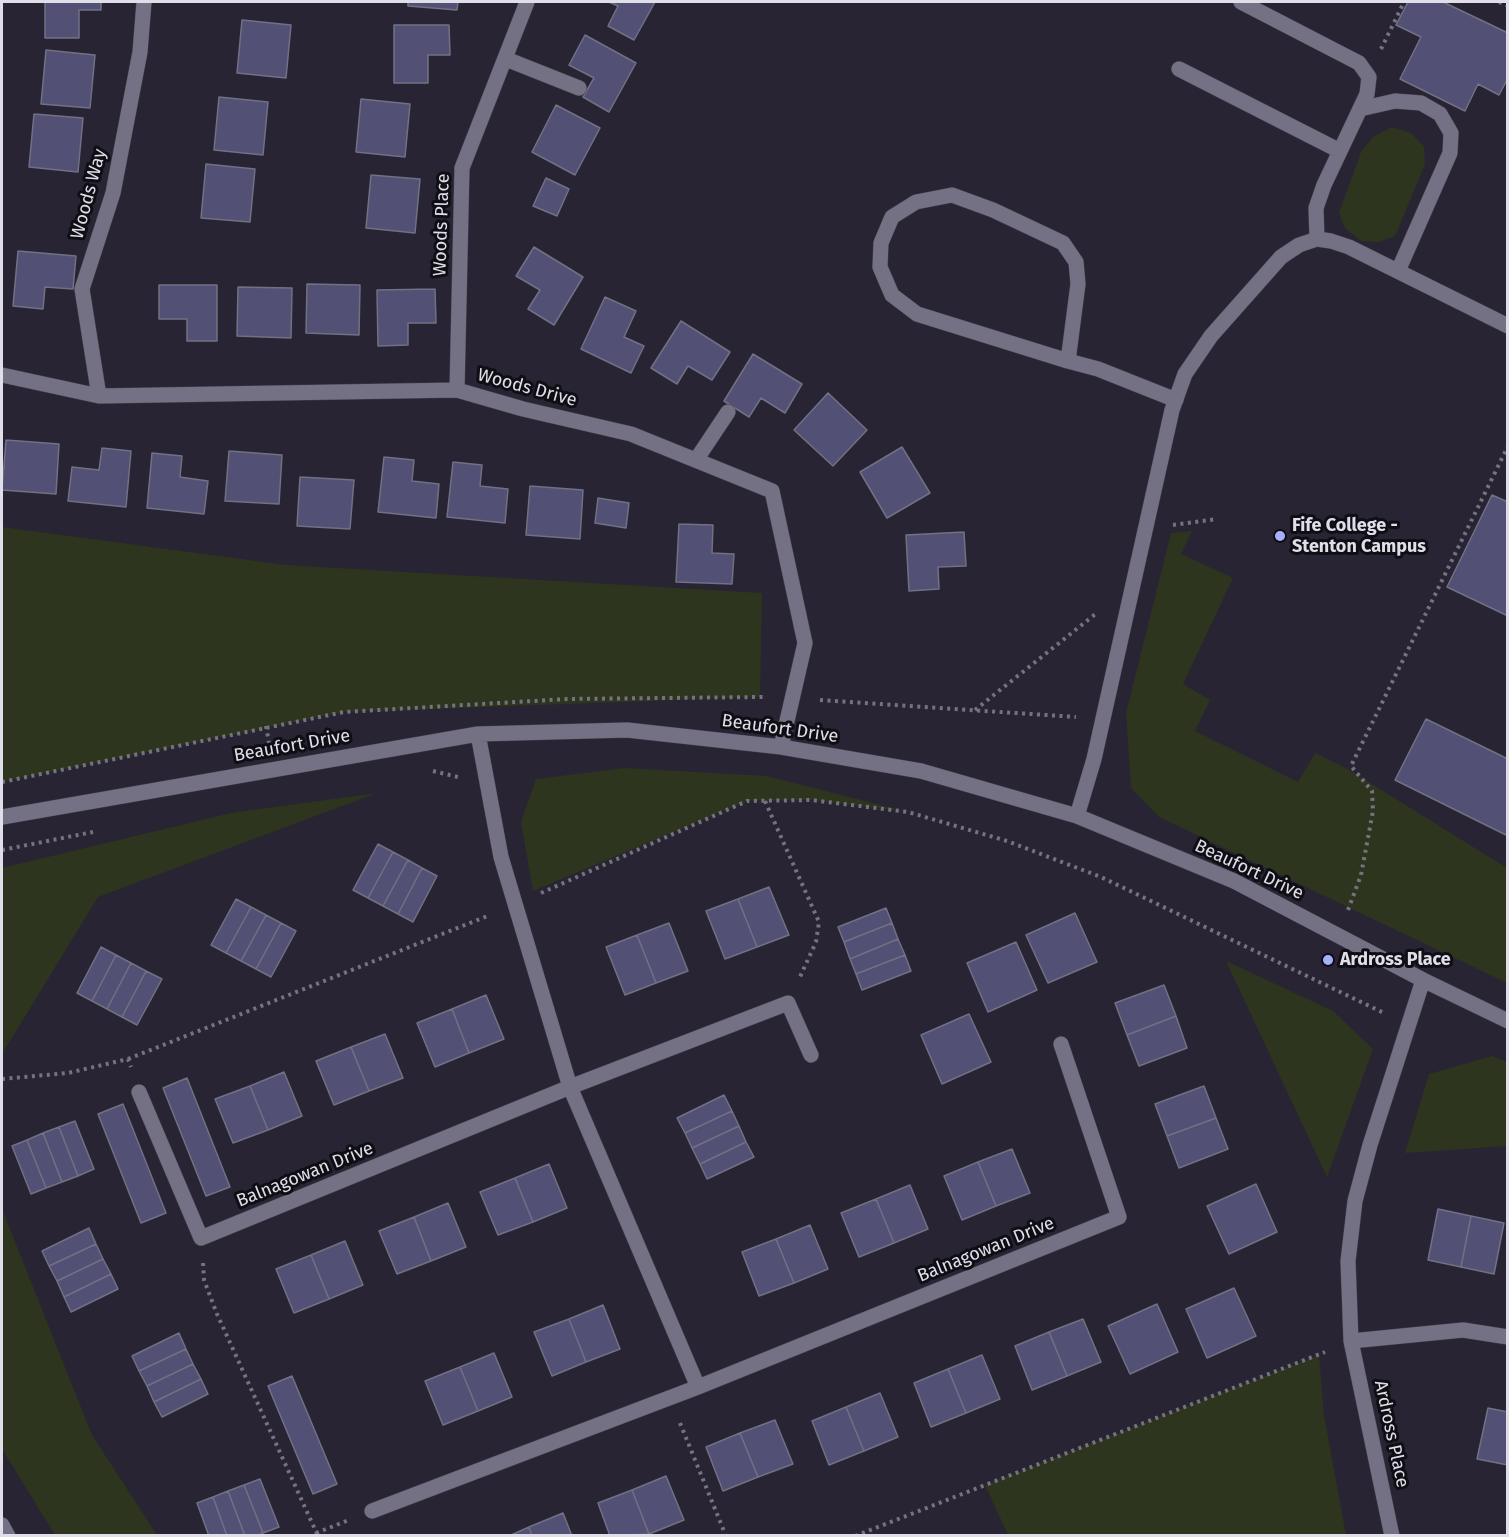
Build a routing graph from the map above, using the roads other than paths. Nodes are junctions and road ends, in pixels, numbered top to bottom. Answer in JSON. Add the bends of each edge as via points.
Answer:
{"nodes":[{"id":1,"x":144,"y":2,"type":"edge"},
{"id":2,"x":527,"y":2,"type":"edge"},
{"id":3,"x":1241,"y":2,"type":"edge"},
{"id":4,"x":506,"y":59,"type":"junction"},
{"id":5,"x":1179,"y":69,"type":"dead end"},
{"id":6,"x":579,"y":88,"type":"dead end"},
{"id":7,"x":1360,"y":110,"type":"junction"},
{"id":8,"x":1340,"y":151,"type":"junction"},
{"id":9,"x":1317,"y":239,"type":"junction"},
{"id":10,"x":1398,"y":271,"type":"junction"},
{"id":11,"x":1508,"y":326,"type":"edge"},
{"id":12,"x":1068,"y":361,"type":"junction"},
{"id":13,"x":2,"y":375,"type":"edge"},
{"id":14,"x":457,"y":390,"type":"junction"},
{"id":15,"x":99,"y":396,"type":"junction"},
{"id":16,"x":1176,"y":400,"type":"junction"},
{"id":17,"x":728,"y":412,"type":"dead end"},
{"id":18,"x":696,"y":460,"type":"junction"},
{"id":19,"x":478,"y":734,"type":"junction"},
{"id":20,"x":781,"y":747,"type":"junction"},
{"id":21,"x":1077,"y":816,"type":"junction"},
{"id":22,"x":2,"y":817,"type":"edge"},
{"id":23,"x":1423,"y":980,"type":"junction"},
{"id":24,"x":1508,"y":1021,"type":"edge"},
{"id":25,"x":1061,"y":1044,"type":"dead end"},
{"id":26,"x":811,"y":1055,"type":"dead end"},
{"id":27,"x":570,"y":1088,"type":"junction"},
{"id":28,"x":140,"y":1092,"type":"road end"},
{"id":29,"x":1508,"y":1337,"type":"edge"},
{"id":30,"x":1351,"y":1341,"type":"junction"},
{"id":31,"x":698,"y":1387,"type":"junction"},
{"id":32,"x":372,"y":1510,"type":"road end"},
{"id":33,"x":2,"y":1525,"type":"edge"},
{"id":34,"x":8,"y":1536,"type":"edge"},
{"id":35,"x":1392,"y":1536,"type":"edge"}],
"edges":[{"from":1,"to":15,"type":"street","name":"Woods Way","via":[[140,52],[113,193],[82,289]]},
{"from":2,"to":4,"type":"street","name":"Woods Place"},
{"from":3,"to":7,"type":"street","via":[[1359,63],[1369,77]]},
{"from":4,"to":6,"type":"street"},
{"from":4,"to":14,"type":"street","name":"Woods Place","via":[[462,168]]},
{"from":5,"to":8,"type":"street"},
{"from":7,"to":8,"type":"street"},
{"from":7,"to":10,"type":"street","via":[[1395,101],[1420,104],[1440,114],[1451,133],[1450,153]]},
{"from":8,"to":9,"type":"street","via":[[1316,208]]},
{"from":9,"to":10,"type":"street","via":[[1349,247]]},
{"from":9,"to":16,"type":"street","via":[[1299,244],[1281,257],[1227,318],[1185,374]]},
{"from":10,"to":11,"type":"street"},
{"from":12,"to":12,"type":"street","via":[[917,314],[892,295],[880,267],[882,243],[892,217],[916,202],[952,195],[1063,243],[1076,262],[1078,284]]},
{"from":12,"to":16,"type":"street"},
{"from":13,"to":15,"type":"street","name":"Woods Drive"},
{"from":14,"to":15,"type":"street","name":"Woods Drive"},
{"from":14,"to":18,"type":"street","name":"Woods Drive","via":[[631,434]]},
{"from":16,"to":21,"type":"street","via":[[1094,759]]},
{"from":17,"to":18,"type":"street"},
{"from":18,"to":20,"type":"street","name":"Woods Drive","via":[[772,491],[805,643]]},
{"from":19,"to":20,"type":"street","name":"Beaufort Drive","via":[[627,730]]},
{"from":19,"to":22,"type":"street","name":"Beaufort Drive"},
{"from":19,"to":27,"type":"street","via":[[501,857]]},
{"from":20,"to":21,"type":"street","name":"Beaufort Drive","via":[[921,771]]},
{"from":21,"to":23,"type":"street","name":"Beaufort Drive","via":[[1234,881]]},
{"from":23,"to":24,"type":"street","name":"Beaufort Drive"},
{"from":23,"to":30,"type":"street","name":"Ardross Place","via":[[1355,1201],[1348,1261]]},
{"from":25,"to":31,"type":"street","name":"Balnagowan Drive","via":[[1119,1217]]},
{"from":26,"to":27,"type":"street","name":"Balnagowan Drive","via":[[788,1003]]},
{"from":27,"to":28,"type":"street","name":"Balnagowan Drive","via":[[201,1238]]},
{"from":27,"to":31,"type":"street"},
{"from":29,"to":30,"type":"street","via":[[1463,1330]]},
{"from":30,"to":35,"type":"street","name":"Ardross Place"},
{"from":31,"to":32,"type":"street","name":"Balnagowan Drive"},
{"from":33,"to":34,"type":"street"}]}
